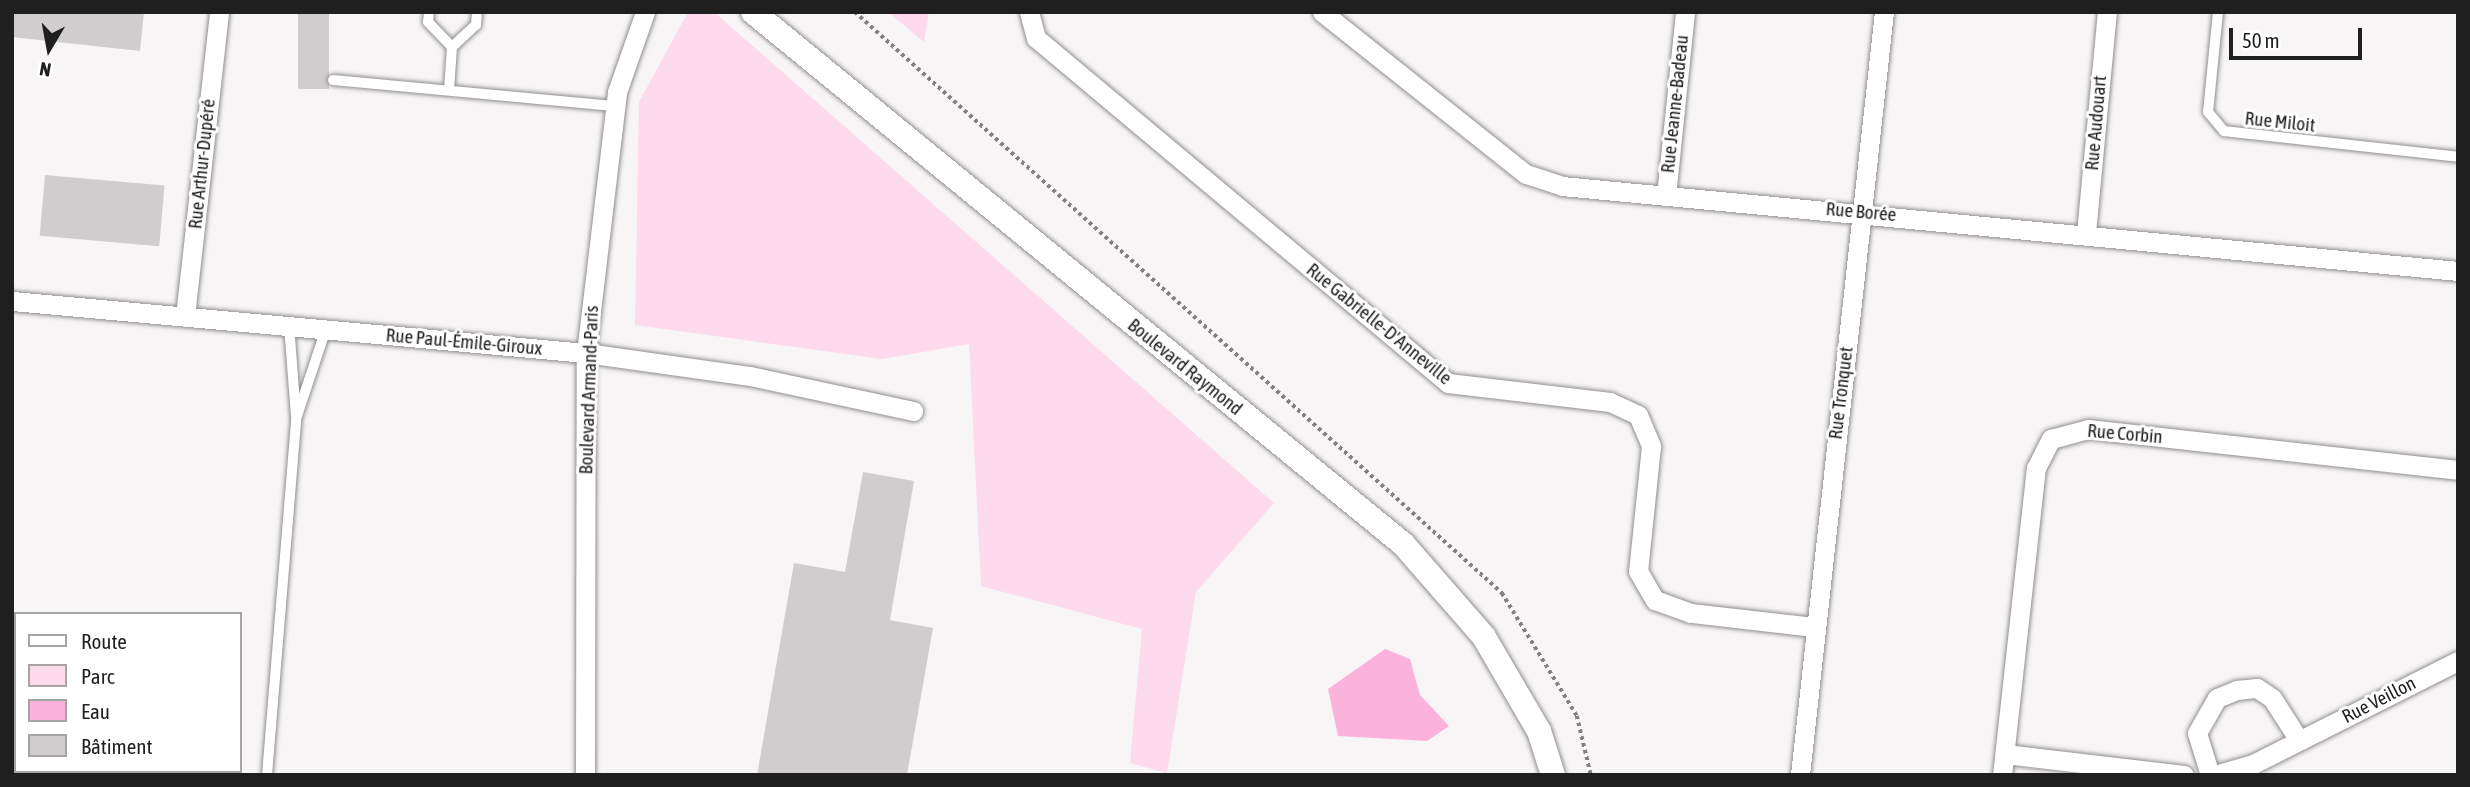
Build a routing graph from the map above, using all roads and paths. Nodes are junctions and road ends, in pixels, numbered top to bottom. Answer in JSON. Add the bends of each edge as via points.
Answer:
{"nodes":[{"id":1,"x":219,"y":12,"type":"edge"},
{"id":2,"x":429,"y":12,"type":"edge"},
{"id":3,"x":477,"y":12,"type":"edge"},
{"id":4,"x":645,"y":12,"type":"edge"},
{"id":5,"x":753,"y":12,"type":"edge"},
{"id":6,"x":777,"y":12,"type":"edge"},
{"id":7,"x":855,"y":12,"type":"edge"},
{"id":8,"x":1029,"y":12,"type":"edge"},
{"id":9,"x":1322,"y":12,"type":"edge"},
{"id":10,"x":1685,"y":12,"type":"edge"},
{"id":11,"x":1884,"y":12,"type":"edge"},
{"id":12,"x":2106,"y":12,"type":"edge"},
{"id":13,"x":2218,"y":12,"type":"edge"},
{"id":14,"x":452,"y":47,"type":"junction"},
{"id":15,"x":797,"y":50,"type":"junction"},
{"id":16,"x":333,"y":79,"type":"dead end"},
{"id":17,"x":449,"y":90,"type":"junction"},
{"id":18,"x":614,"y":106,"type":"junction"},
{"id":19,"x":2458,"y":157,"type":"edge"},
{"id":20,"x":1666,"y":196,"type":"junction"},
{"id":21,"x":1862,"y":212,"type":"junction"},
{"id":22,"x":2086,"y":233,"type":"junction"},
{"id":23,"x":2458,"y":271,"type":"edge"},
{"id":24,"x":12,"y":301,"type":"edge"},
{"id":25,"x":185,"y":316,"type":"junction"},
{"id":26,"x":289,"y":324,"type":"junction"},
{"id":27,"x":326,"y":328,"type":"junction"},
{"id":28,"x":586,"y":353,"type":"junction"},
{"id":29,"x":913,"y":411,"type":"dead end"},
{"id":30,"x":296,"y":419,"type":"junction"},
{"id":31,"x":2458,"y":470,"type":"edge"},
{"id":32,"x":1813,"y":627,"type":"junction"},
{"id":33,"x":2458,"y":661,"type":"edge"},
{"id":34,"x":2299,"y":740,"type":"junction"},
{"id":35,"x":2005,"y":754,"type":"junction"},
{"id":36,"x":267,"y":775,"type":"edge"},
{"id":37,"x":584,"y":775,"type":"edge"},
{"id":38,"x":1553,"y":775,"type":"edge"},
{"id":39,"x":1591,"y":775,"type":"edge"},
{"id":40,"x":1800,"y":775,"type":"edge"},
{"id":41,"x":2002,"y":775,"type":"edge"},
{"id":42,"x":2184,"y":775,"type":"edge"},
{"id":43,"x":2210,"y":775,"type":"edge"},
{"id":44,"x":2215,"y":775,"type":"edge"}],
"edges":[{"from":1,"to":25,"type":"street","name":"Rue Arthur-Dupéré"},
{"from":2,"to":14,"type":"lane","via":[[428,22]]},
{"from":3,"to":14,"type":"lane","via":[[476,25]]},
{"from":4,"to":18,"type":"street","name":"Boulevard Armand-Paris"},
{"from":5,"to":15,"type":"street","name":"Boulevard Raymond"},
{"from":6,"to":15,"type":"street"},
{"from":7,"to":39,"type":"path","via":[[1503,593],[1577,716]]},
{"from":8,"to":32,"type":"street","name":"Rue Gabrielle-D'Anneville","via":[[1036,38],[1448,383],[1610,402],[1638,415],[1651,446],[1638,571],[1655,600],[1691,613]]},
{"from":9,"to":20,"type":"street","name":"Rue Borée","via":[[1526,174],[1562,186]]},
{"from":10,"to":20,"type":"street","name":"Rue Jeanne-Badeau"},
{"from":11,"to":21,"type":"street","name":"Rue Tronquet"},
{"from":12,"to":22,"type":"street","name":"Rue Audouart"},
{"from":13,"to":19,"type":"lane","name":"Rue Miloit","via":[[2208,112],[2224,131]]},
{"from":14,"to":17,"type":"lane"},
{"from":15,"to":38,"type":"street","name":"Boulevard Raymond","via":[[1403,544],[1484,637],[1539,731]]},
{"from":16,"to":17,"type":"lane"},
{"from":17,"to":18,"type":"lane"},
{"from":18,"to":28,"type":"street","name":"Boulevard Armand-Paris"},
{"from":20,"to":21,"type":"street","name":"Rue Borée"},
{"from":21,"to":22,"type":"street","name":"Rue Borée"},
{"from":21,"to":32,"type":"street","name":"Rue Tronquet"},
{"from":22,"to":23,"type":"street","name":"Rue Borée"},
{"from":24,"to":25,"type":"street","name":"Rue Paul-Émile-Giroux"},
{"from":25,"to":26,"type":"street","name":"Rue Paul-Émile-Giroux"},
{"from":26,"to":27,"type":"street","name":"Rue Paul-Émile-Giroux"},
{"from":26,"to":30,"type":"lane"},
{"from":27,"to":28,"type":"street","name":"Rue Paul-Émile-Giroux"},
{"from":27,"to":30,"type":"lane"},
{"from":28,"to":29,"type":"street","name":"Rue Paul-Émile-Giroux","via":[[750,376]]},
{"from":28,"to":37,"type":"street","name":"Boulevard Armand-Paris"},
{"from":30,"to":36,"type":"lane"},
{"from":31,"to":35,"type":"street","name":"Rue Corbin","via":[[2088,429],[2052,439],[2036,468]]},
{"from":32,"to":40,"type":"street","name":"Rue Tronquet"},
{"from":33,"to":34,"type":"street","name":"Rue Veillon"},
{"from":34,"to":43,"type":"street","via":[[2272,698],[2257,688],[2237,690],[2217,698],[2197,733]]},
{"from":34,"to":44,"type":"street","name":"Rue Veillon"},
{"from":35,"to":41,"type":"street","name":"Rue Corbin"},
{"from":35,"to":42,"type":"street"}]}
